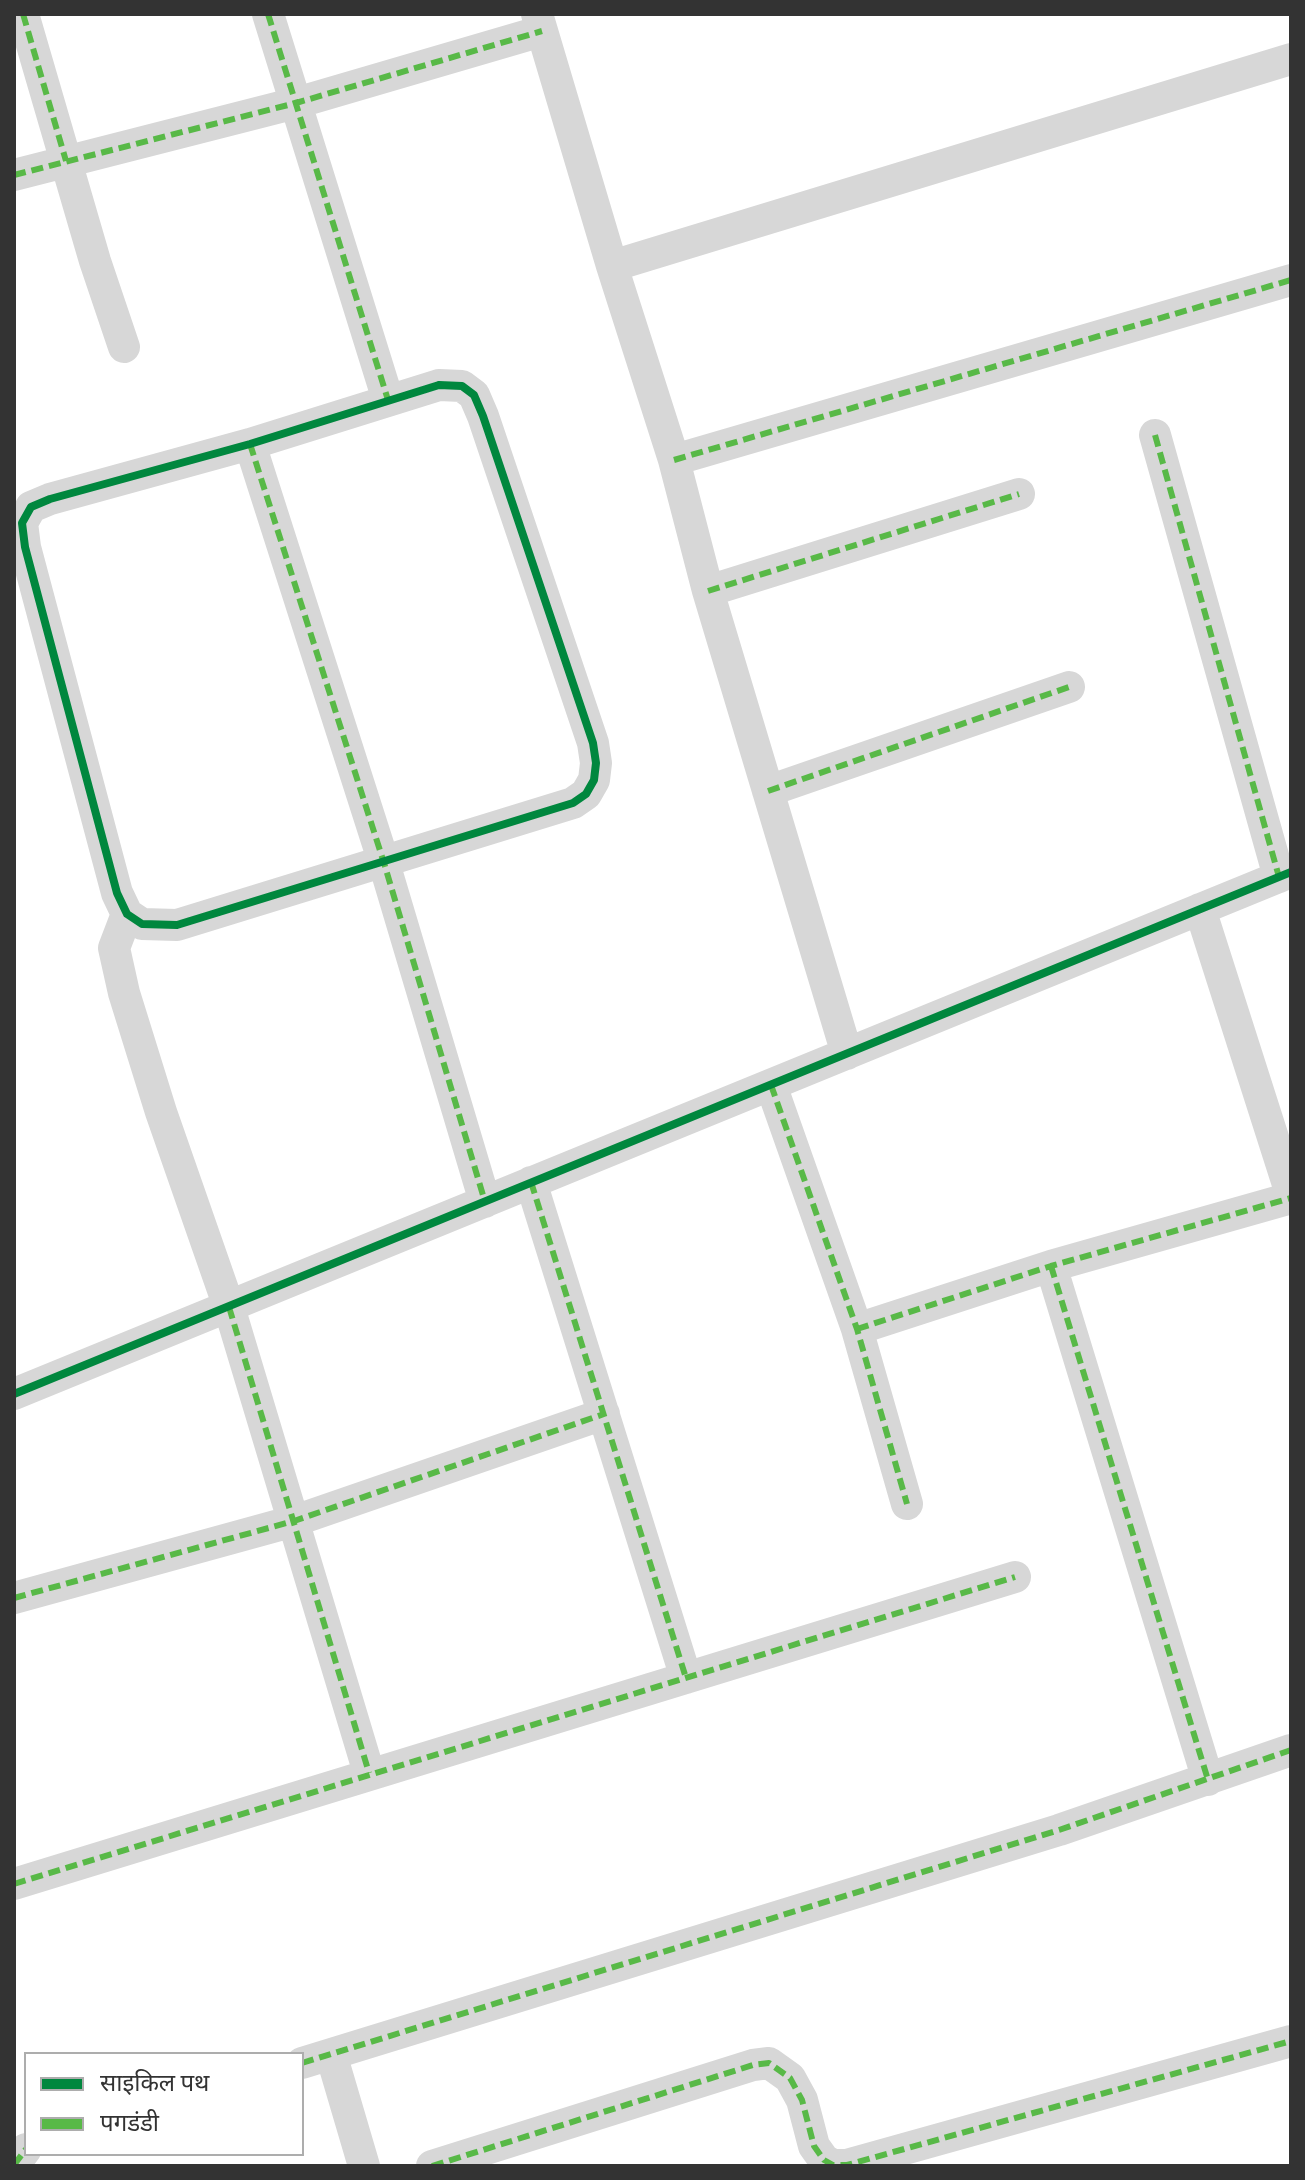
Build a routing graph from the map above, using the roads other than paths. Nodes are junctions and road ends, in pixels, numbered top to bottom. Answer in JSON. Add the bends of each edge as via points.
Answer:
{"nodes":[{"id":1,"x":23,"y":14,"type":"edge"},
{"id":2,"x":268,"y":14,"type":"edge"},
{"id":3,"x":539,"y":23,"type":"edge"},
{"id":4,"x":1291,"y":59,"type":"edge"},
{"id":5,"x":296,"y":103,"type":"junction"},
{"id":6,"x":66,"y":161,"type":"junction"},
{"id":7,"x":14,"y":175,"type":"edge"},
{"id":8,"x":612,"y":266,"type":"junction"},
{"id":9,"x":1291,"y":280,"type":"edge"},
{"id":10,"x":124,"y":347,"type":"dead end"},
{"id":11,"x":388,"y":400,"type":"junction"},
{"id":12,"x":1155,"y":435,"type":"dead end"},
{"id":13,"x":250,"y":444,"type":"junction"},
{"id":14,"x":674,"y":460,"type":"junction"},
{"id":15,"x":1019,"y":494,"type":"dead end"},
{"id":16,"x":708,"y":591,"type":"junction"},
{"id":17,"x":1069,"y":687,"type":"dead end"},
{"id":18,"x":768,"y":791,"type":"junction"},
{"id":19,"x":384,"y":863,"type":"junction"},
{"id":20,"x":1285,"y":874,"type":"edge"},
{"id":21,"x":1200,"y":909,"type":"junction"},
{"id":22,"x":127,"y":914,"type":"junction"},
{"id":23,"x":847,"y":1054,"type":"junction"},
{"id":24,"x":771,"y":1085,"type":"junction"},
{"id":25,"x":531,"y":1182,"type":"junction"},
{"id":26,"x":1291,"y":1196,"type":"edge"},
{"id":27,"x":485,"y":1202,"type":"junction"},
{"id":28,"x":1051,"y":1266,"type":"junction"},
{"id":29,"x":229,"y":1307,"type":"junction"},
{"id":30,"x":857,"y":1329,"type":"junction"},
{"id":31,"x":14,"y":1394,"type":"edge"},
{"id":32,"x":604,"y":1414,"type":"junction"},
{"id":33,"x":907,"y":1504,"type":"dead end"},
{"id":34,"x":294,"y":1521,"type":"junction"},
{"id":35,"x":1015,"y":1577,"type":"dead end"},
{"id":36,"x":14,"y":1598,"type":"edge"},
{"id":37,"x":686,"y":1678,"type":"junction"},
{"id":38,"x":1291,"y":1724,"type":"edge"},
{"id":39,"x":1278,"y":1755,"type":"edge"},
{"id":40,"x":369,"y":1773,"type":"junction"},
{"id":41,"x":1208,"y":1780,"type":"junction"},
{"id":42,"x":14,"y":1884,"type":"edge"},
{"id":43,"x":1291,"y":2041,"type":"edge"},
{"id":44,"x":316,"y":2059,"type":"edge"},
{"id":45,"x":364,"y":2166,"type":"edge"},
{"id":46,"x":432,"y":2166,"type":"edge"}],
"edges":[{"from":1,"to":6,"type":"street"},
{"from":2,"to":5,"type":"street"},
{"from":3,"to":5,"type":"street"},
{"from":3,"to":8,"type":"street"},
{"from":4,"to":8,"type":"street"},
{"from":5,"to":6,"type":"street"},
{"from":5,"to":11,"type":"street"},
{"from":6,"to":7,"type":"street"},
{"from":6,"to":10,"type":"street"},
{"from":8,"to":14,"type":"street"},
{"from":9,"to":14,"type":"street"},
{"from":11,"to":13,"type":"street"},
{"from":11,"to":19,"type":"street","via":[[439,385],[462,386],[474,395],[596,763],[586,794],[573,803]]},
{"from":12,"to":20,"type":"street"},
{"from":13,"to":19,"type":"street"},
{"from":13,"to":22,"type":"street","via":[[50,499],[31,507],[22,523],[117,893]]},
{"from":14,"to":16,"type":"street"},
{"from":15,"to":16,"type":"street"},
{"from":16,"to":18,"type":"street"},
{"from":17,"to":18,"type":"street"},
{"from":18,"to":23,"type":"street"},
{"from":19,"to":22,"type":"street","via":[[177,925],[142,924]]},
{"from":19,"to":27,"type":"street"},
{"from":20,"to":21,"type":"street"},
{"from":21,"to":23,"type":"street"},
{"from":21,"to":26,"type":"street"},
{"from":22,"to":29,"type":"street","via":[[114,948],[124,993]]},
{"from":23,"to":24,"type":"street"},
{"from":24,"to":25,"type":"street"},
{"from":24,"to":30,"type":"street"},
{"from":25,"to":27,"type":"street"},
{"from":25,"to":32,"type":"street"},
{"from":26,"to":28,"type":"street"},
{"from":27,"to":29,"type":"street"},
{"from":28,"to":30,"type":"street"},
{"from":28,"to":41,"type":"street"},
{"from":29,"to":31,"type":"street"},
{"from":29,"to":34,"type":"street"},
{"from":30,"to":33,"type":"street"},
{"from":32,"to":34,"type":"street"},
{"from":32,"to":37,"type":"street"},
{"from":34,"to":36,"type":"street"},
{"from":34,"to":40,"type":"street"},
{"from":35,"to":37,"type":"street"},
{"from":37,"to":40,"type":"street"},
{"from":38,"to":39,"type":"street"},
{"from":39,"to":41,"type":"street"},
{"from":40,"to":42,"type":"street"},
{"from":41,"to":44,"type":"street"},
{"from":43,"to":46,"type":"street","via":[[847,2165],[824,2160],[790,2078],[769,2063]]},
{"from":44,"to":45,"type":"street"}]}
